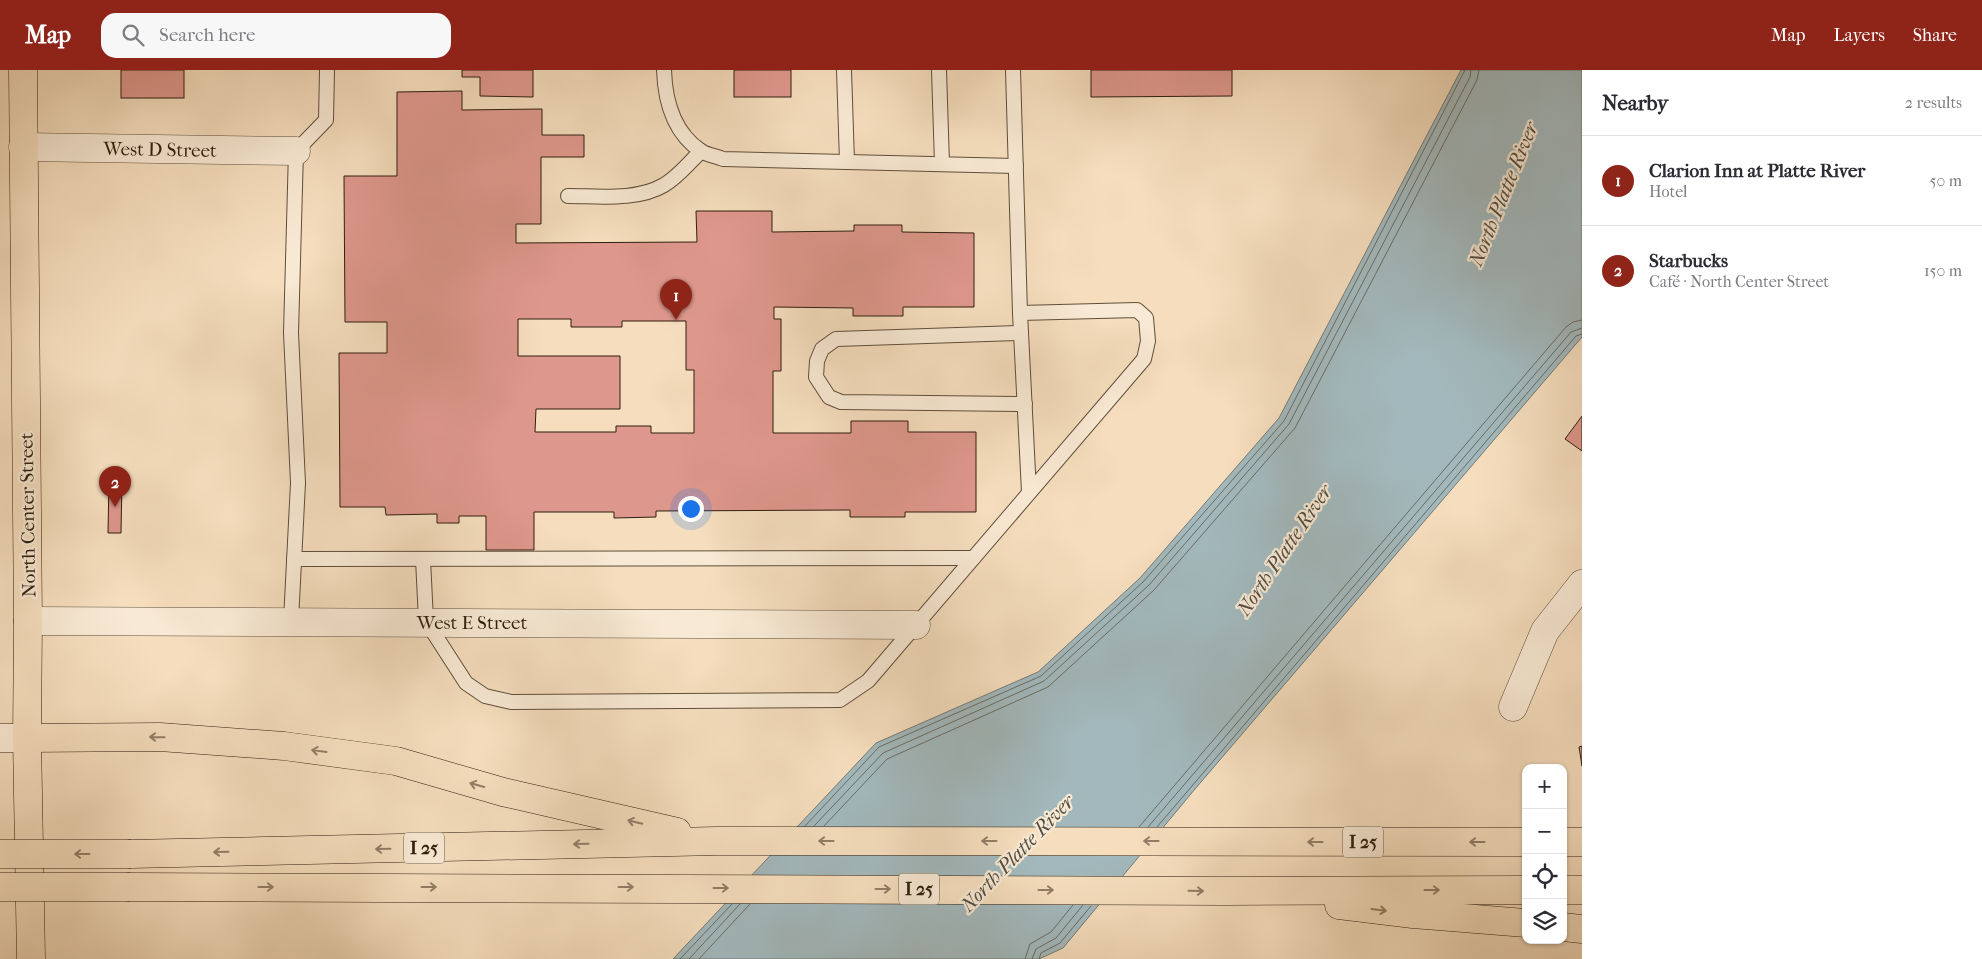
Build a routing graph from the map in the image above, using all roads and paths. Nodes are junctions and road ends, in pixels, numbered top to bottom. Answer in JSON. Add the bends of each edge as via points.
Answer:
{"nodes":[{"id":1,"x":24,"y":70,"type":"edge"},
{"id":2,"x":327,"y":70,"type":"edge"},
{"id":3,"x":664,"y":70,"type":"edge"},
{"id":4,"x":844,"y":70,"type":"edge"},
{"id":5,"x":939,"y":70,"type":"edge"},
{"id":6,"x":1013,"y":70,"type":"edge"},
{"id":7,"x":23,"y":147,"type":"junction"},
{"id":8,"x":296,"y":151,"type":"junction"},
{"id":9,"x":701,"y":151,"type":"junction"},
{"id":10,"x":847,"y":162,"type":"junction"},
{"id":11,"x":942,"y":164,"type":"junction"},
{"id":12,"x":1016,"y":166,"type":"junction"},
{"id":13,"x":568,"y":196,"type":"dead end"},
{"id":14,"x":1020,"y":313,"type":"junction"},
{"id":15,"x":1021,"y":333,"type":"junction"},
{"id":16,"x":1025,"y":404,"type":"junction"},
{"id":17,"x":1029,"y":492,"type":"junction"},
{"id":18,"x":973,"y":558,"type":"junction"},
{"id":19,"x":294,"y":559,"type":"junction"},
{"id":20,"x":423,"y":559,"type":"junction"},
{"id":21,"x":1582,"y":584,"type":"edge"},
{"id":22,"x":28,"y":621,"type":"junction"},
{"id":23,"x":291,"y":621,"type":"junction"},
{"id":24,"x":426,"y":621,"type":"junction"},
{"id":25,"x":916,"y":625,"type":"junction"},
{"id":26,"x":1513,"y":707,"type":"dead end"},
{"id":27,"x":13,"y":738,"type":"edge"},
{"id":28,"x":717,"y":841,"type":"junction"},
{"id":29,"x":1522,"y":842,"type":"edge"},
{"id":30,"x":0,"y":854,"type":"edge"},
{"id":31,"x":0,"y":887,"type":"edge"},
{"id":32,"x":1522,"y":890,"type":"edge"},
{"id":33,"x":1567,"y":890,"type":"edge"},
{"id":34,"x":1582,"y":890,"type":"edge"},
{"id":35,"x":1226,"y":891,"type":"junction"},
{"id":36,"x":1522,"y":923,"type":"edge"},
{"id":37,"x":1567,"y":927,"type":"edge"},
{"id":38,"x":1582,"y":929,"type":"edge"},
{"id":39,"x":31,"y":959,"type":"edge"}],
"edges":[{"from":1,"to":7,"type":"main road","name":"North Center Street"},
{"from":2,"to":8,"type":"lane","via":[[326,120]]},
{"from":3,"to":9,"type":"lane","via":[[664,87],[676,126]]},
{"from":4,"to":10,"type":"lane"},
{"from":5,"to":11,"type":"lane"},
{"from":6,"to":12,"type":"lane"},
{"from":7,"to":8,"type":"street","name":"West D Street"},
{"from":7,"to":22,"type":"main road","name":"North Center Street"},
{"from":8,"to":19,"type":"lane","via":[[291,333],[298,483]]},
{"from":9,"to":10,"type":"lane","via":[[723,159]]},
{"from":9,"to":13,"type":"lane","via":[[665,185],[648,192],[624,196]]},
{"from":10,"to":11,"type":"lane"},
{"from":11,"to":12,"type":"lane"},
{"from":12,"to":14,"type":"lane"},
{"from":14,"to":15,"type":"lane"},
{"from":14,"to":17,"type":"lane","via":[[1136,310],[1146,318],[1148,341],[1144,359]]},
{"from":15,"to":16,"type":"lane"},
{"from":15,"to":16,"type":"lane","via":[[836,339],[822,349],[816,377],[829,397],[841,402]]},
{"from":16,"to":17,"type":"lane"},
{"from":17,"to":18,"type":"lane"},
{"from":18,"to":20,"type":"lane"},
{"from":18,"to":25,"type":"lane"},
{"from":19,"to":20,"type":"lane"},
{"from":19,"to":23,"type":"lane"},
{"from":20,"to":24,"type":"lane"},
{"from":21,"to":26,"type":"street","via":[[1545,631]]},
{"from":22,"to":23,"type":"street","name":"West E Street"},
{"from":22,"to":27,"type":"main road","name":"North Center Street"},
{"from":23,"to":24,"type":"street","name":"West E Street"},
{"from":24,"to":25,"type":"street","name":"West E Street"},
{"from":24,"to":25,"type":"lane","via":[[466,684],[485,696],[510,702],[840,700],[868,681]]},
{"from":28,"to":27,"type":"main road","one_way":true,"via":[[503,792],[396,761],[284,746],[160,737]]},
{"from":27,"to":39,"type":"main road","name":"North Center Street"},
{"from":29,"to":28,"type":"main road","number":"I 25","one_way":true},
{"from":28,"to":30,"type":"main road","number":"I 25","one_way":true,"bridge":true},
{"from":31,"to":35,"type":"main road","number":"I 25","one_way":true,"bridge":true},
{"from":35,"to":32,"type":"main road","number":"I 25","one_way":true},
{"from":33,"to":34,"type":"main road"},
{"from":35,"to":36,"type":"main road","one_way":true,"via":[[1413,914]]},
{"from":37,"to":38,"type":"main road"}]}
